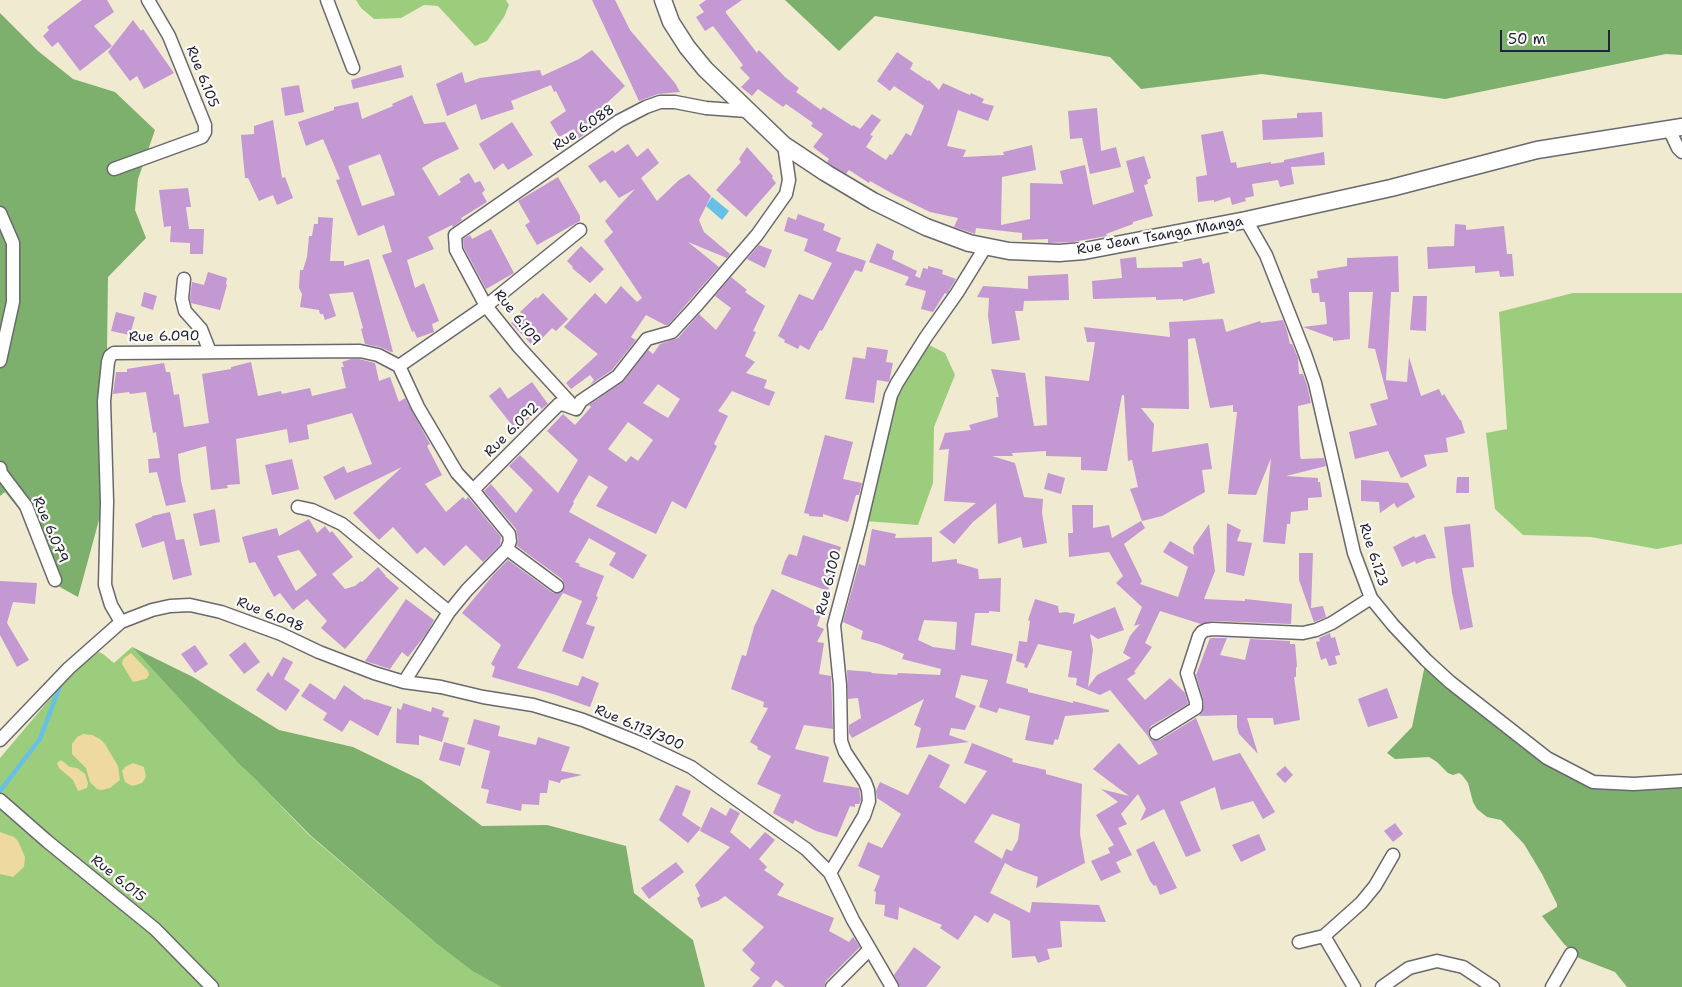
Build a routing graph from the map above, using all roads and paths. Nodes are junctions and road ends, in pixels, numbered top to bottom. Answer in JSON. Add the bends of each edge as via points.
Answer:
{"nodes":[{"id":1,"x":148,"y":0,"type":"edge"},
{"id":2,"x":327,"y":0,"type":"edge"},
{"id":3,"x":663,"y":0,"type":"edge"},
{"id":4,"x":353,"y":68,"type":"dead end"},
{"id":5,"x":747,"y":111,"type":"junction"},
{"id":6,"x":1676,"y":128,"type":"edge"},
{"id":7,"x":784,"y":145,"type":"junction"},
{"id":8,"x":1682,"y":152,"type":"edge"},
{"id":9,"x":114,"y":170,"type":"dead end"},
{"id":10,"x":0,"y":212,"type":"edge"},
{"id":11,"x":1246,"y":220,"type":"junction"},
{"id":12,"x":580,"y":230,"type":"dead end"},
{"id":13,"x":455,"y":235,"type":"joint"},
{"id":14,"x":986,"y":246,"type":"junction"},
{"id":15,"x":184,"y":278,"type":"dead end"},
{"id":16,"x":486,"y":306,"type":"junction"},
{"id":17,"x":210,"y":352,"type":"junction"},
{"id":18,"x":0,"y":360,"type":"edge"},
{"id":19,"x":399,"y":366,"type":"junction"},
{"id":20,"x":576,"y":409,"type":"junction"},
{"id":21,"x":0,"y":468,"type":"edge"},
{"id":22,"x":472,"y":490,"type":"junction"},
{"id":23,"x":298,"y":507,"type":"dead end"},
{"id":24,"x":507,"y":549,"type":"junction"},
{"id":25,"x":55,"y":580,"type":"dead end"},
{"id":26,"x":558,"y":586,"type":"dead end"},
{"id":27,"x":1371,"y":598,"type":"junction"},
{"id":28,"x":449,"y":612,"type":"junction"},
{"id":29,"x":121,"y":622,"type":"junction"},
{"id":30,"x":404,"y":682,"type":"junction"},
{"id":31,"x":1156,"y":733,"type":"dead end"},
{"id":32,"x":0,"y":740,"type":"edge"},
{"id":33,"x":1682,"y":781,"type":"edge"},
{"id":34,"x":0,"y":800,"type":"edge"},
{"id":35,"x":1393,"y":855,"type":"dead end"},
{"id":36,"x":830,"y":873,"type":"junction"},
{"id":37,"x":1324,"y":936,"type":"junction"},
{"id":38,"x":1299,"y":942,"type":"dead end"},
{"id":39,"x":870,"y":949,"type":"junction"},
{"id":40,"x":1570,"y":954,"type":"dead end"},
{"id":41,"x":212,"y":987,"type":"edge"},
{"id":42,"x":832,"y":987,"type":"edge"},
{"id":43,"x":892,"y":987,"type":"edge"},
{"id":44,"x":1354,"y":987,"type":"edge"},
{"id":45,"x":1382,"y":987,"type":"edge"},
{"id":46,"x":1493,"y":987,"type":"edge"},
{"id":47,"x":1552,"y":987,"type":"edge"}],
"edges":[{"from":1,"to":9,"type":"street","name":"Rue 6.105","via":[[169,36],[205,132],[202,137]]},
{"from":2,"to":4,"type":"street"},
{"from":3,"to":5,"type":"street","name":"Rue Jean Tsanga Manga","via":[[671,22],[687,47]]},
{"from":5,"to":7,"type":"street","name":"Rue Jean Tsanga Manga"},
{"from":5,"to":13,"type":"street","name":"Rue 6.088","via":[[675,102],[660,102],[646,107],[619,121]]},
{"from":6,"to":8,"type":"street","via":[[1678,148]]},
{"from":6,"to":11,"type":"street","name":"Rue Jean Tsanga Manga","via":[[1537,150],[1391,188]]},
{"from":7,"to":14,"type":"street","name":"Rue Jean Tsanga Manga","via":[[872,200],[926,227]]},
{"from":7,"to":20,"type":"street","via":[[788,188],[757,235],[672,332],[647,339],[618,376],[581,401]]},
{"from":10,"to":18,"type":"street","via":[[14,243],[13,302]]},
{"from":11,"to":14,"type":"street","name":"Rue Jean Tsanga Manga","via":[[1084,251],[1009,251]]},
{"from":11,"to":27,"type":"street","name":"Rue 6.123","via":[[1266,255],[1315,383],[1354,553]]},
{"from":12,"to":16,"type":"street"},
{"from":13,"to":16,"type":"street","name":"Rue 6.109","via":[[456,250]]},
{"from":14,"to":36,"type":"street","name":"Rue 6.100","via":[[891,395],[838,607],[834,630],[840,685],[841,741],[865,782],[868,801],[864,816]]},
{"from":15,"to":17,"type":"street","via":[[182,299],[185,311],[201,330]]},
{"from":16,"to":19,"type":"street"},
{"from":16,"to":20,"type":"street","name":"Rue 6.109"},
{"from":17,"to":19,"type":"street","name":"Rue 6.090","via":[[360,351],[378,355]]},
{"from":17,"to":29,"type":"street","name":"Rue 6.090","via":[[114,353],[108,362],[104,401],[105,585]]},
{"from":19,"to":22,"type":"street","via":[[418,407],[457,473]]},
{"from":20,"to":22,"type":"street","name":"Rue 6.092","via":[[558,404]]},
{"from":21,"to":25,"type":"street","name":"Rue 6.079","via":[[0,473],[26,506]]},
{"from":22,"to":24,"type":"street","via":[[509,534]]},
{"from":23,"to":28,"type":"street","via":[[342,524]]},
{"from":24,"to":26,"type":"street"},
{"from":24,"to":28,"type":"street"},
{"from":27,"to":31,"type":"street","via":[[1332,622],[1303,633],[1206,630],[1199,636],[1187,673],[1196,708]]},
{"from":27,"to":33,"type":"street","name":"Rue 6.123","via":[[1450,682],[1548,758],[1593,782]]},
{"from":28,"to":30,"type":"street"},
{"from":29,"to":30,"type":"street","name":"Rue 6.098","via":[[152,610],[190,605],[221,612],[281,634],[318,652]]},
{"from":29,"to":32,"type":"street","via":[[70,668]]},
{"from":30,"to":36,"type":"street","name":"Rue 6.113/300","via":[[533,705],[640,742],[691,767],[806,849]]},
{"from":34,"to":41,"type":"street","name":"Rue 6.015","via":[[154,929]]},
{"from":35,"to":37,"type":"street","via":[[1361,903]]},
{"from":36,"to":39,"type":"street"},
{"from":37,"to":38,"type":"street"},
{"from":37,"to":44,"type":"street"},
{"from":39,"to":42,"type":"street"},
{"from":39,"to":43,"type":"street"},
{"from":40,"to":47,"type":"street"},
{"from":45,"to":46,"type":"street","via":[[1409,968],[1437,961],[1463,967]]}]}
